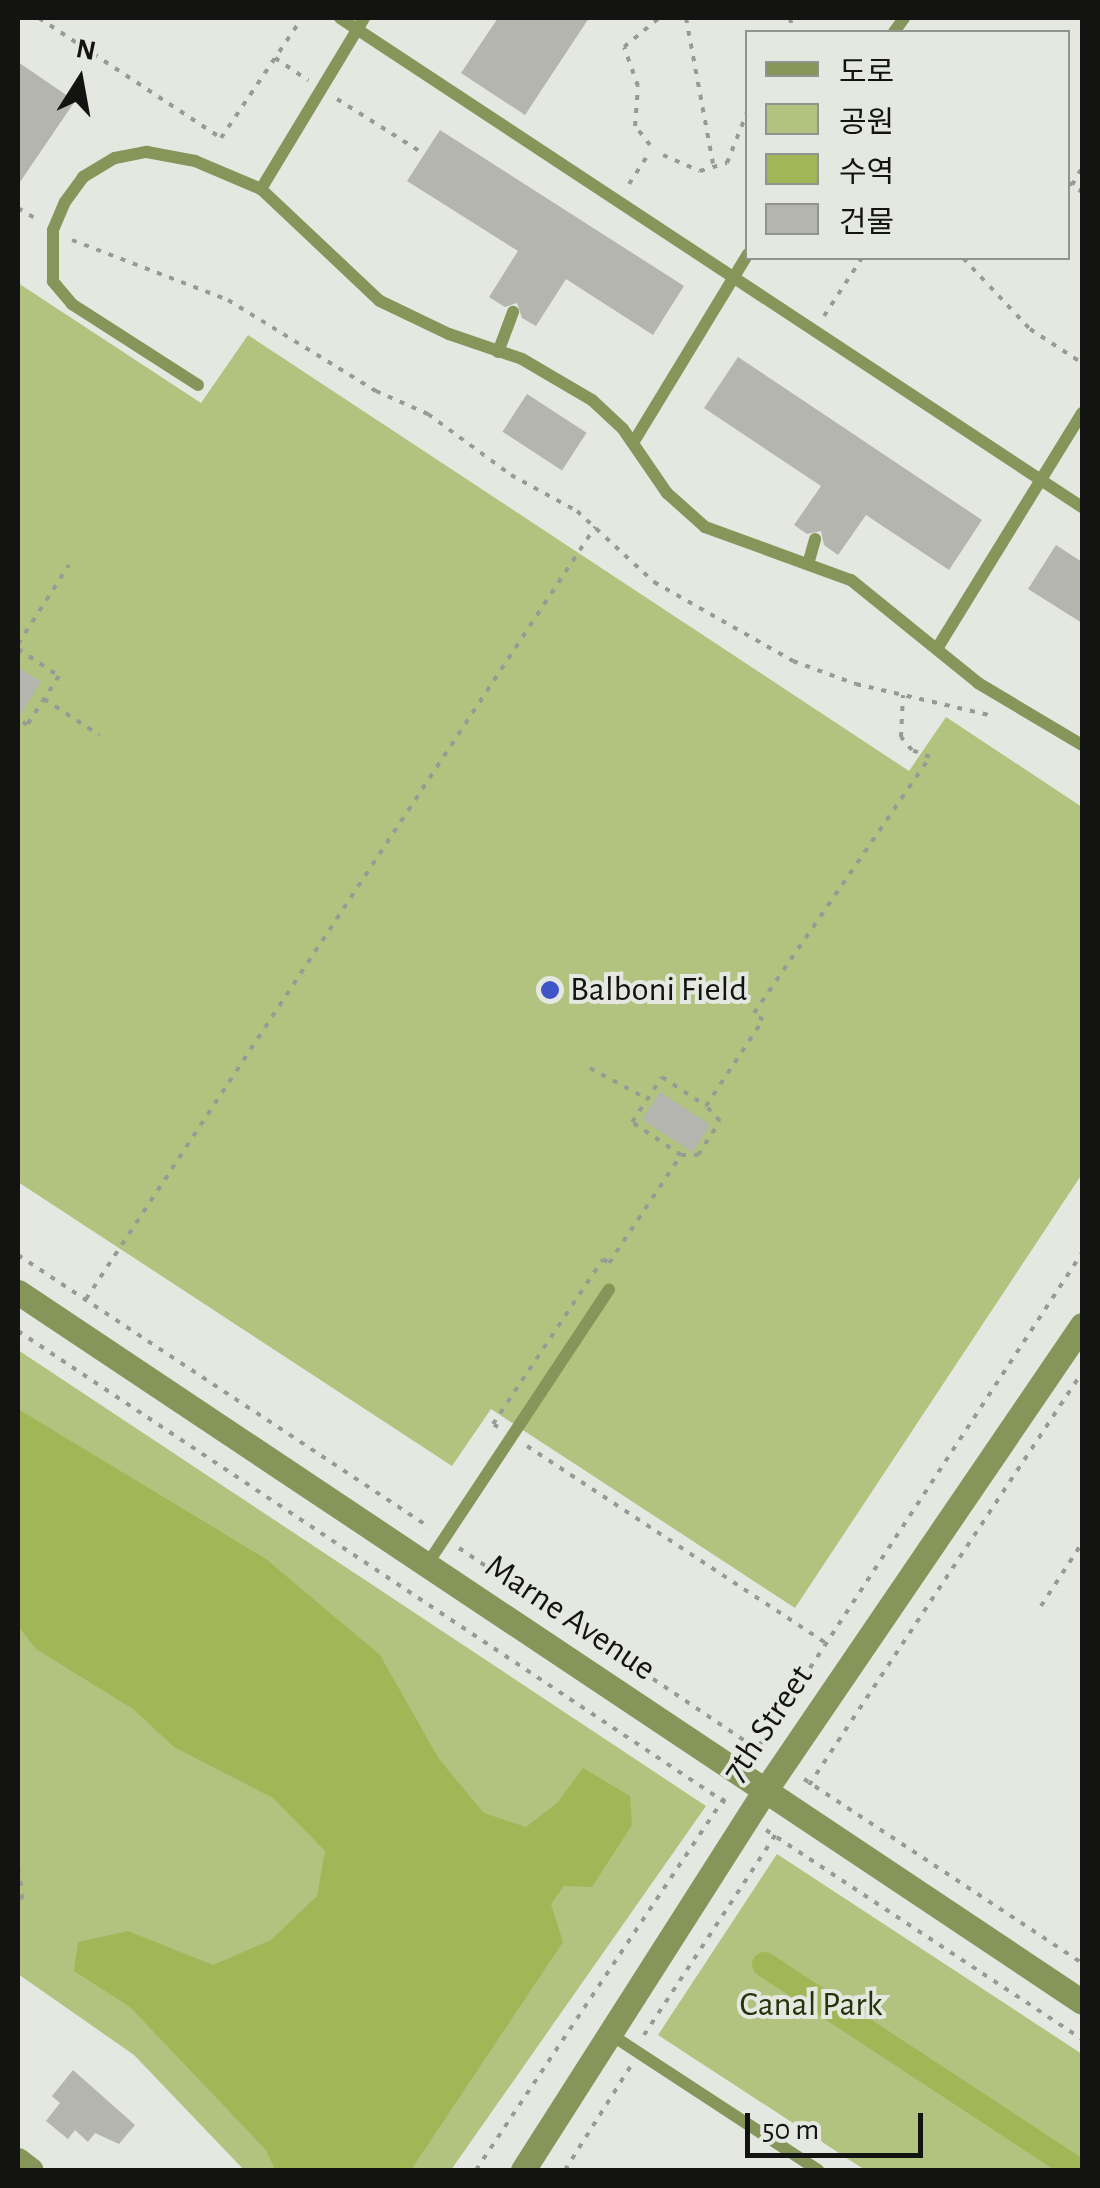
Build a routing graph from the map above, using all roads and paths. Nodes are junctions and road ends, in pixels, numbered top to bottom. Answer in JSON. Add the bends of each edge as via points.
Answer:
{"nodes":[{"id":1,"x":39,"y":18,"type":"edge"},
{"id":2,"x":302,"y":18,"type":"edge"},
{"id":3,"x":340,"y":18,"type":"edge"},
{"id":4,"x":659,"y":18,"type":"edge"},
{"id":5,"x":686,"y":18,"type":"edge"},
{"id":6,"x":360,"y":23,"type":"edge"},
{"id":7,"x":274,"y":58,"type":"junction"},
{"id":8,"x":318,"y":86,"type":"junction"},
{"id":9,"x":745,"y":120,"type":"edge"},
{"id":10,"x":650,"y":145,"type":"dead end"},
{"id":11,"x":424,"y":154,"type":"dead end"},
{"id":12,"x":663,"y":155,"type":"dead end"},
{"id":13,"x":648,"y":156,"type":"dead end"},
{"id":14,"x":1082,"y":168,"type":"edge"},
{"id":15,"x":714,"y":169,"type":"junction"},
{"id":16,"x":1070,"y":184,"type":"edge"},
{"id":17,"x":261,"y":189,"type":"junction"},
{"id":18,"x":1082,"y":192,"type":"edge"},
{"id":19,"x":618,"y":201,"type":"junction"},
{"id":20,"x":18,"y":208,"type":"edge"},
{"id":21,"x":53,"y":230,"type":"junction"},
{"id":22,"x":745,"y":258,"type":"edge"},
{"id":23,"x":861,"y":260,"type":"edge"},
{"id":24,"x":965,"y":260,"type":"edge"},
{"id":25,"x":732,"y":276,"type":"junction"},
{"id":26,"x":513,"y":312,"type":"dead end"},
{"id":27,"x":814,"y":330,"type":"junction"},
{"id":28,"x":498,"y":352,"type":"junction"},
{"id":29,"x":1082,"y":362,"type":"edge"},
{"id":30,"x":198,"y":386,"type":"dead end"},
{"id":31,"x":1082,"y":413,"type":"edge"},
{"id":32,"x":632,"y":442,"type":"junction"},
{"id":33,"x":1039,"y":479,"type":"junction"},
{"id":34,"x":1082,"y":508,"type":"edge"},
{"id":35,"x":596,"y":526,"type":"junction"},
{"id":36,"x":815,"y":539,"type":"dead end"},
{"id":37,"x":808,"y":564,"type":"junction"},
{"id":38,"x":69,"y":565,"type":"dead end"},
{"id":39,"x":18,"y":646,"type":"edge"},
{"id":40,"x":938,"y":647,"type":"junction"},
{"id":41,"x":904,"y":695,"type":"junction"},
{"id":42,"x":44,"y":699,"type":"junction"},
{"id":43,"x":996,"y":717,"type":"dead end"},
{"id":44,"x":18,"y":718,"type":"edge"},
{"id":45,"x":99,"y":735,"type":"dead end"},
{"id":46,"x":1082,"y":745,"type":"edge"},
{"id":47,"x":590,"y":1068,"type":"dead end"},
{"id":48,"x":646,"y":1099,"type":"junction"},
{"id":49,"x":706,"y":1106,"type":"junction"},
{"id":50,"x":681,"y":1154,"type":"junction"},
{"id":51,"x":1082,"y":1254,"type":"edge"},
{"id":52,"x":18,"y":1255,"type":"edge"},
{"id":53,"x":609,"y":1290,"type":"dead end"},
{"id":54,"x":18,"y":1292,"type":"edge"},
{"id":55,"x":86,"y":1299,"type":"junction"},
{"id":56,"x":1082,"y":1325,"type":"edge"},
{"id":57,"x":18,"y":1331,"type":"edge"},
{"id":58,"x":1082,"y":1372,"type":"edge"},
{"id":59,"x":512,"y":1436,"type":"junction"},
{"id":60,"x":445,"y":1538,"type":"junction"},
{"id":61,"x":1082,"y":1544,"type":"edge"},
{"id":62,"x":428,"y":1563,"type":"junction"},
{"id":63,"x":1042,"y":1606,"type":"dead end"},
{"id":64,"x":828,"y":1644,"type":"junction"},
{"id":65,"x":757,"y":1748,"type":"junction"},
{"id":66,"x":782,"y":1765,"type":"junction"},
{"id":67,"x":739,"y":1776,"type":"junction"},
{"id":68,"x":810,"y":1783,"type":"junction"},
{"id":69,"x":764,"y":1792,"type":"junction"},
{"id":70,"x":722,"y":1801,"type":"junction"},
{"id":71,"x":791,"y":1810,"type":"junction"},
{"id":72,"x":748,"y":1818,"type":"junction"},
{"id":73,"x":775,"y":1836,"type":"junction"},
{"id":74,"x":18,"y":1868,"type":"edge"},
{"id":75,"x":18,"y":1904,"type":"edge"},
{"id":76,"x":1082,"y":1963,"type":"edge"},
{"id":77,"x":1082,"y":2002,"type":"edge"},
{"id":78,"x":610,"y":2034,"type":"junction"},
{"id":79,"x":1082,"y":2038,"type":"edge"},
{"id":80,"x":636,"y":2052,"type":"junction"},
{"id":81,"x":18,"y":2160,"type":"edge"},
{"id":82,"x":31,"y":2170,"type":"edge"},
{"id":83,"x":476,"y":2170,"type":"edge"},
{"id":84,"x":523,"y":2170,"type":"edge"},
{"id":85,"x":565,"y":2170,"type":"edge"},
{"id":86,"x":818,"y":2170,"type":"edge"}],
"edges":[{"from":1,"to":7,"type":"path","via":[[221,138]]},
{"from":2,"to":7,"type":"path"},
{"from":3,"to":6,"type":"lane"},
{"from":4,"to":10,"type":"path","via":[[624,47],[638,86],[635,126]]},
{"from":5,"to":15,"type":"path"},
{"from":6,"to":8,"type":"lane"},
{"from":6,"to":19,"type":"lane"},
{"from":7,"to":8,"type":"path"},
{"from":8,"to":11,"type":"path"},
{"from":8,"to":17,"type":"lane"},
{"from":9,"to":15,"type":"path","via":[[735,155]]},
{"from":12,"to":15,"type":"path","via":[[688,170]]},
{"from":13,"to":19,"type":"path"},
{"from":14,"to":16,"type":"path"},
{"from":16,"to":18,"type":"path"},
{"from":17,"to":21,"type":"lane","via":[[196,161],[146,152],[115,158],[83,177]]},
{"from":17,"to":28,"type":"lane","via":[[380,301]]},
{"from":19,"to":25,"type":"lane"},
{"from":20,"to":21,"type":"path"},
{"from":21,"to":30,"type":"lane","via":[[53,281],[72,304]]},
{"from":21,"to":35,"type":"path","via":[[228,300],[376,391],[428,414]]},
{"from":22,"to":25,"type":"lane"},
{"from":23,"to":27,"type":"path"},
{"from":24,"to":29,"type":"path","via":[[1030,329]]},
{"from":25,"to":27,"type":"lane"},
{"from":25,"to":32,"type":"lane"},
{"from":26,"to":28,"type":"lane"},
{"from":27,"to":33,"type":"lane"},
{"from":28,"to":32,"type":"lane","via":[[592,400]]},
{"from":31,"to":33,"type":"lane"},
{"from":32,"to":37,"type":"lane","via":[[667,493],[704,527]]},
{"from":33,"to":34,"type":"lane"},
{"from":33,"to":40,"type":"lane"},
{"from":35,"to":41,"type":"path","via":[[654,582],[793,662]]},
{"from":35,"to":55,"type":"path"},
{"from":36,"to":37,"type":"lane"},
{"from":37,"to":40,"type":"lane","via":[[851,580]]},
{"from":38,"to":39,"type":"path"},
{"from":39,"to":42,"type":"path","via":[[59,676]]},
{"from":40,"to":46,"type":"lane","via":[[1007,703]]},
{"from":41,"to":43,"type":"path"},
{"from":41,"to":49,"type":"path","via":[[901,736],[920,756],[930,756],[754,1013],[764,1020]]},
{"from":42,"to":44,"type":"path","via":[[28,725]]},
{"from":42,"to":45,"type":"path"},
{"from":47,"to":48,"type":"path"},
{"from":48,"to":49,"type":"path","via":[[662,1077]]},
{"from":48,"to":50,"type":"path","via":[[632,1122]]},
{"from":49,"to":50,"type":"path","via":[[720,1121],[698,1155]]},
{"from":50,"to":59,"type":"path","via":[[494,1424]]},
{"from":51,"to":64,"type":"path"},
{"from":52,"to":55,"type":"path"},
{"from":53,"to":59,"type":"lane"},
{"from":54,"to":62,"type":"street","name":"Marne Avenue"},
{"from":55,"to":60,"type":"path"},
{"from":56,"to":66,"type":"street","name":"7th Street"},
{"from":57,"to":70,"type":"path"},
{"from":58,"to":68,"type":"path"},
{"from":59,"to":60,"type":"lane"},
{"from":59,"to":64,"type":"path"},
{"from":60,"to":62,"type":"lane"},
{"from":60,"to":65,"type":"path"},
{"from":61,"to":63,"type":"path"},
{"from":62,"to":67,"type":"street","name":"Marne Avenue"},
{"from":64,"to":65,"type":"path"},
{"from":65,"to":66,"type":"path"},
{"from":65,"to":67,"type":"path"},
{"from":66,"to":68,"type":"path"},
{"from":66,"to":69,"type":"street","name":"7th Street"},
{"from":67,"to":69,"type":"street","name":"Marne Avenue"},
{"from":67,"to":70,"type":"path"},
{"from":68,"to":71,"type":"path"},
{"from":68,"to":76,"type":"path"},
{"from":69,"to":71,"type":"street","name":"Marne Avenue"},
{"from":69,"to":72,"type":"street","name":"7th Street"},
{"from":70,"to":72,"type":"path"},
{"from":70,"to":83,"type":"path"},
{"from":71,"to":73,"type":"path"},
{"from":71,"to":77,"type":"street","name":"Marne Avenue"},
{"from":72,"to":73,"type":"path"},
{"from":72,"to":78,"type":"street","name":"7th Street"},
{"from":73,"to":79,"type":"path"},
{"from":73,"to":80,"type":"path"},
{"from":74,"to":75,"type":"path","via":[[24,1896]]},
{"from":78,"to":80,"type":"lane"},
{"from":78,"to":84,"type":"street","name":"7th Street"},
{"from":80,"to":85,"type":"path","via":[[624,2082]]},
{"from":80,"to":86,"type":"lane"},
{"from":81,"to":82,"type":"street"}]}
